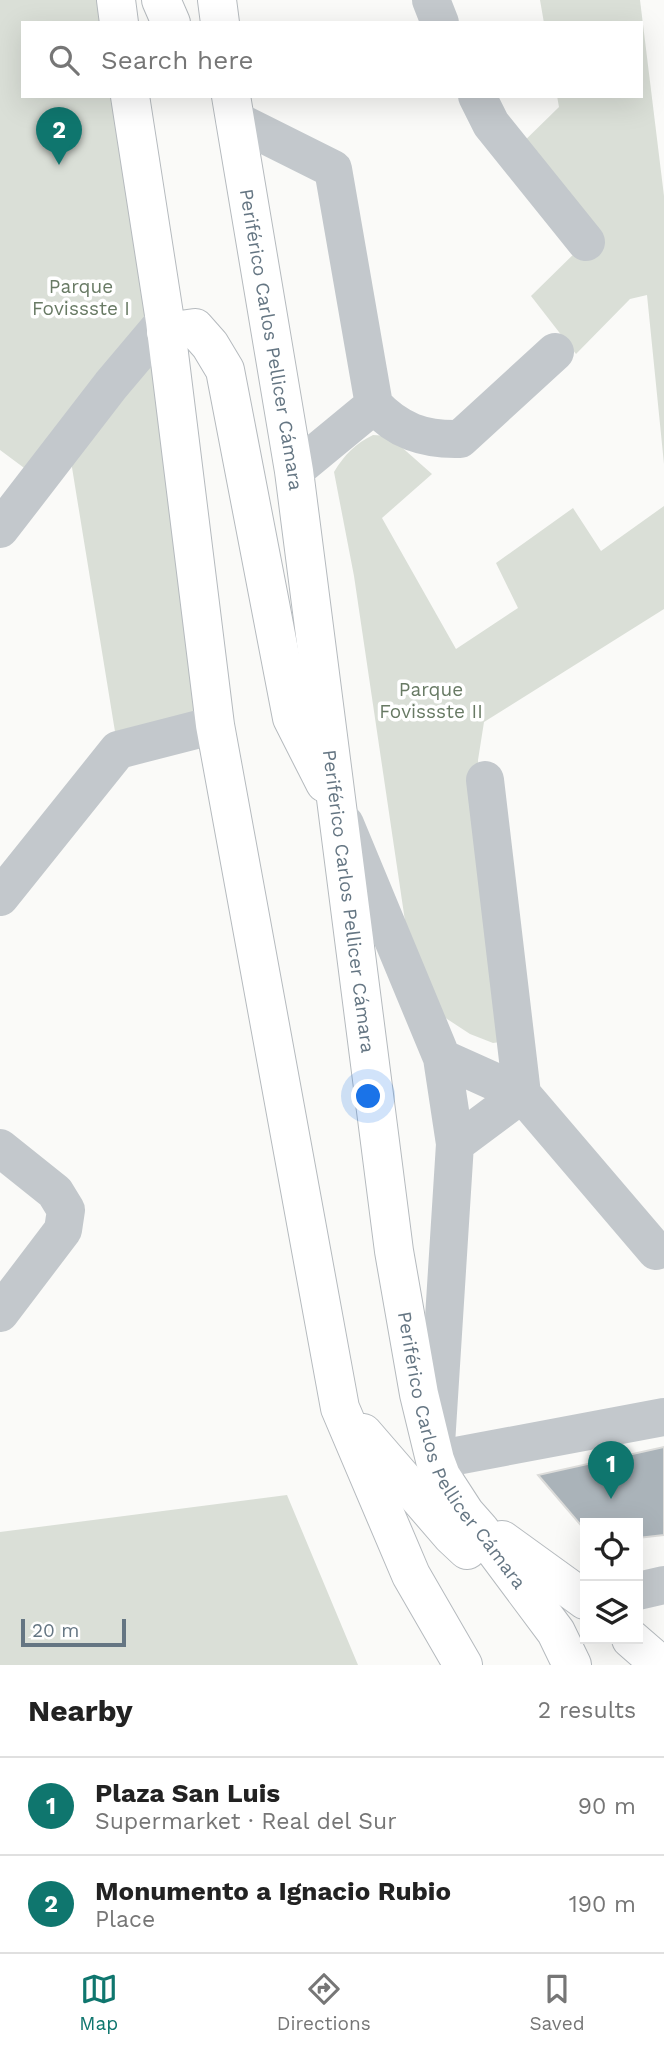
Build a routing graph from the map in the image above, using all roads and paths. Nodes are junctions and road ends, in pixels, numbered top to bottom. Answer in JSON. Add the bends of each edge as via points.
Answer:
{"nodes":[{"id":1,"x":116,"y":0,"type":"edge"},
{"id":2,"x":161,"y":0,"type":"edge"},
{"id":3,"x":431,"y":0,"type":"edge"},
{"id":4,"x":119,"y":21,"type":"edge"},
{"id":5,"x":170,"y":21,"type":"edge"},
{"id":6,"x":439,"y":21,"type":"edge"},
{"id":7,"x":130,"y":98,"type":"edge"},
{"id":8,"x":478,"y":98,"type":"edge"},
{"id":9,"x":233,"y":108,"type":"edge"},
{"id":10,"x":586,"y":242,"type":"dead end"},
{"id":11,"x":166,"y":326,"type":"junction"},
{"id":12,"x":555,"y":352,"type":"dead end"},
{"id":13,"x":374,"y":405,"type":"junction"},
{"id":14,"x":293,"y":471,"type":"junction"},
{"id":15,"x":0,"y":529,"type":"edge"},
{"id":16,"x":215,"y":725,"type":"junction"},
{"id":17,"x":485,"y":780,"type":"dead end"},
{"id":18,"x":339,"y":810,"type":"junction"},
{"id":19,"x":0,"y":897,"type":"edge"},
{"id":20,"x":442,"y":1058,"type":"junction"},
{"id":21,"x":522,"y":1094,"type":"junction"},
{"id":22,"x":455,"y":1144,"type":"junction"},
{"id":23,"x":0,"y":1149,"type":"edge"},
{"id":24,"x":656,"y":1251,"type":"dead end"},
{"id":25,"x":0,"y":1313,"type":"edge"},
{"id":26,"x":340,"y":1408,"type":"junction"},
{"id":27,"x":664,"y":1418,"type":"edge"},
{"id":28,"x":431,"y":1478,"type":"junction"},
{"id":29,"x":465,"y":1513,"type":"junction"},
{"id":30,"x":411,"y":1574,"type":"junction"},
{"id":31,"x":664,"y":1585,"type":"edge"},
{"id":32,"x":643,"y":1590,"type":"edge"},
{"id":33,"x":580,"y":1596,"type":"edge"},
{"id":34,"x":637,"y":1644,"type":"edge"},
{"id":35,"x":564,"y":1648,"type":"edge"},
{"id":36,"x":439,"y":1665,"type":"edge"},
{"id":37,"x":463,"y":1665,"type":"edge"},
{"id":38,"x":591,"y":1665,"type":"edge"},
{"id":39,"x":661,"y":1665,"type":"edge"}],
"edges":[{"from":1,"to":4,"type":"main road"},
{"from":2,"to":5,"type":"main road"},
{"from":3,"to":6,"type":"street"},
{"from":7,"to":11,"type":"main road"},
{"from":8,"to":10,"type":"street","via":[[491,124]]},
{"from":9,"to":13,"type":"street","via":[[333,169]]},
{"from":9,"to":14,"type":"main road","name":"Periférico Carlos Pellicer Cámara"},
{"from":11,"to":15,"type":"street","via":[[111,385]]},
{"from":11,"to":16,"type":"main road"},
{"from":11,"to":18,"type":"main road","via":[[195,328],[225,370],[292,718]]},
{"from":12,"to":13,"type":"street","via":[[460,439],[409,431],[388,420]]},
{"from":13,"to":14,"type":"street"},
{"from":14,"to":18,"type":"main road","name":"Periférico Carlos Pellicer Cámara"},
{"from":16,"to":19,"type":"street","via":[[118,750]]},
{"from":16,"to":26,"type":"main road"},
{"from":17,"to":21,"type":"street"},
{"from":18,"to":20,"type":"street"},
{"from":18,"to":28,"type":"main road","name":"Periférico Carlos Pellicer Cámara","via":[[394,1251]]},
{"from":20,"to":21,"type":"street"},
{"from":20,"to":22,"type":"street"},
{"from":21,"to":22,"type":"street"},
{"from":21,"to":24,"type":"street"},
{"from":22,"to":28,"type":"street"},
{"from":23,"to":25,"type":"street","via":[[55,1192],[66,1210],[63,1230]]},
{"from":26,"to":28,"type":"main road"},
{"from":26,"to":30,"type":"main road"},
{"from":27,"to":28,"type":"street"},
{"from":28,"to":29,"type":"main road","name":"Periférico Carlos Pellicer Cámara"},
{"from":28,"to":35,"type":"main road","via":[[452,1536]]},
{"from":29,"to":33,"type":"main road"},
{"from":29,"to":35,"type":"main road","name":"Periférico Carlos Pellicer Cámara"},
{"from":30,"to":36,"type":"main road"},
{"from":30,"to":37,"type":"main road"},
{"from":31,"to":32,"type":"street"},
{"from":34,"to":39,"type":"main road"},
{"from":35,"to":38,"type":"main road"}]}
